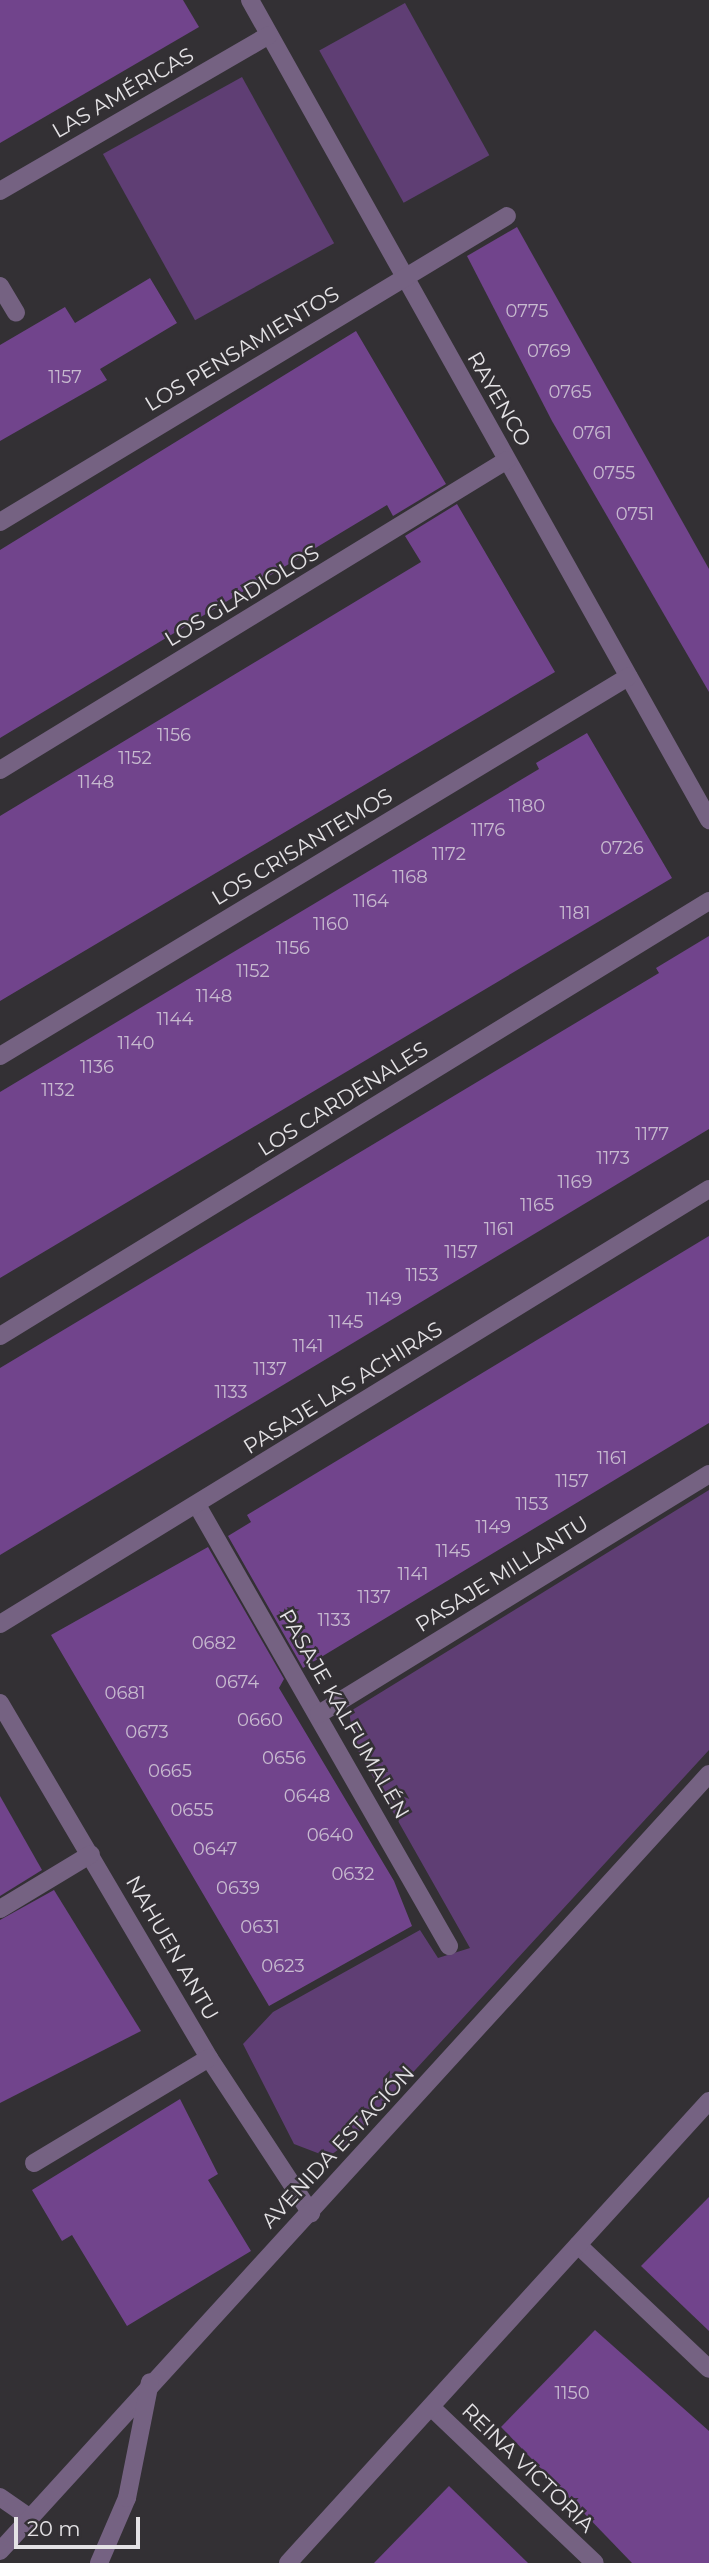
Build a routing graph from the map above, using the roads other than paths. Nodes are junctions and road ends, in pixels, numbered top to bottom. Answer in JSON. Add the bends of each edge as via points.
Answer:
{"nodes":[{"id":1,"x":250,"y":0,"type":"edge"},
{"id":2,"x":269,"y":35,"type":"junction"},
{"id":3,"x":0,"y":191,"type":"edge"},
{"id":4,"x":508,"y":216,"type":"dead end"},
{"id":5,"x":404,"y":277,"type":"junction"},
{"id":6,"x":0,"y":286,"type":"edge"},
{"id":7,"x":16,"y":313,"type":"dead end"},
{"id":8,"x":507,"y":460,"type":"junction"},
{"id":9,"x":0,"y":522,"type":"edge"},
{"id":10,"x":628,"y":677,"type":"junction"},
{"id":11,"x":0,"y":770,"type":"edge"},
{"id":12,"x":709,"y":820,"type":"edge"},
{"id":13,"x":709,"y":901,"type":"edge"},
{"id":14,"x":0,"y":1056,"type":"edge"},
{"id":15,"x":709,"y":1189,"type":"edge"},
{"id":16,"x":0,"y":1336,"type":"edge"},
{"id":17,"x":709,"y":1474,"type":"edge"},
{"id":18,"x":197,"y":1505,"type":"junction"},
{"id":19,"x":0,"y":1623,"type":"edge"},
{"id":20,"x":0,"y":1703,"type":"edge"},
{"id":21,"x":319,"y":1714,"type":"junction"},
{"id":22,"x":709,"y":1774,"type":"edge"},
{"id":23,"x":91,"y":1854,"type":"junction"},
{"id":24,"x":0,"y":1909,"type":"edge"},
{"id":25,"x":449,"y":1946,"type":"dead end"},
{"id":26,"x":209,"y":2058,"type":"junction"},
{"id":27,"x":709,"y":2101,"type":"edge"},
{"id":28,"x":34,"y":2163,"type":"dead end"},
{"id":29,"x":311,"y":2213,"type":"junction"},
{"id":30,"x":578,"y":2245,"type":"junction"},
{"id":31,"x":709,"y":2369,"type":"edge"},
{"id":32,"x":151,"y":2380,"type":"junction"},
{"id":33,"x":430,"y":2407,"type":"junction"},
{"id":34,"x":0,"y":2497,"type":"edge"},
{"id":35,"x":30,"y":2518,"type":"junction"},
{"id":36,"x":0,"y":2551,"type":"edge"},
{"id":37,"x":99,"y":2563,"type":"edge"},
{"id":38,"x":288,"y":2563,"type":"edge"},
{"id":39,"x":595,"y":2563,"type":"edge"}],
"edges":[{"from":1,"to":2,"type":"street","name":"RAYENCO"},
{"from":2,"to":3,"type":"street","name":"LAS AMÉRICAS"},
{"from":2,"to":5,"type":"street","name":"RAYENCO"},
{"from":4,"to":5,"type":"street","name":"LOS PENSAMIENTOS"},
{"from":5,"to":8,"type":"street","name":"RAYENCO"},
{"from":5,"to":9,"type":"street","name":"LOS PENSAMIENTOS"},
{"from":6,"to":7,"type":"street"},
{"from":8,"to":10,"type":"street","name":"RAYENCO"},
{"from":8,"to":11,"type":"street","name":"LOS GLADIOLOS"},
{"from":10,"to":12,"type":"street","name":"RAYENCO"},
{"from":10,"to":14,"type":"street","name":"LOS CRISANTEMOS"},
{"from":13,"to":16,"type":"street","name":"LOS CARDENALES"},
{"from":15,"to":18,"type":"street","name":"PASAJE LAS ACHIRAS"},
{"from":17,"to":21,"type":"street","name":"PASAJE MILLANTU"},
{"from":18,"to":19,"type":"street","name":"PASAJE LAS ACHIRAS"},
{"from":18,"to":21,"type":"street","name":"PASAJE KALFUMALÉN"},
{"from":20,"to":23,"type":"street","name":"NAHUEN ANTU"},
{"from":21,"to":25,"type":"street","name":"PASAJE KALFUMALÉN"},
{"from":22,"to":29,"type":"street","name":"AVENIDA ESTACIÓN"},
{"from":23,"to":24,"type":"street"},
{"from":23,"to":26,"type":"street","name":"NAHUEN ANTU"},
{"from":26,"to":28,"type":"street"},
{"from":26,"to":29,"type":"street","name":"NAHUEN ANTU"},
{"from":27,"to":30,"type":"street"},
{"from":29,"to":32,"type":"street","name":"AVENIDA ESTACIÓN"},
{"from":30,"to":31,"type":"street"},
{"from":30,"to":33,"type":"street"},
{"from":32,"to":35,"type":"street","name":"AVENIDA ESTACIÓN"},
{"from":32,"to":37,"type":"street","via":[[127,2498]]},
{"from":33,"to":38,"type":"street"},
{"from":33,"to":39,"type":"street","name":"REINA VICTORIA"},
{"from":34,"to":35,"type":"street"},
{"from":35,"to":36,"type":"street","name":"AVENIDA ESTACIÓN"}]}
